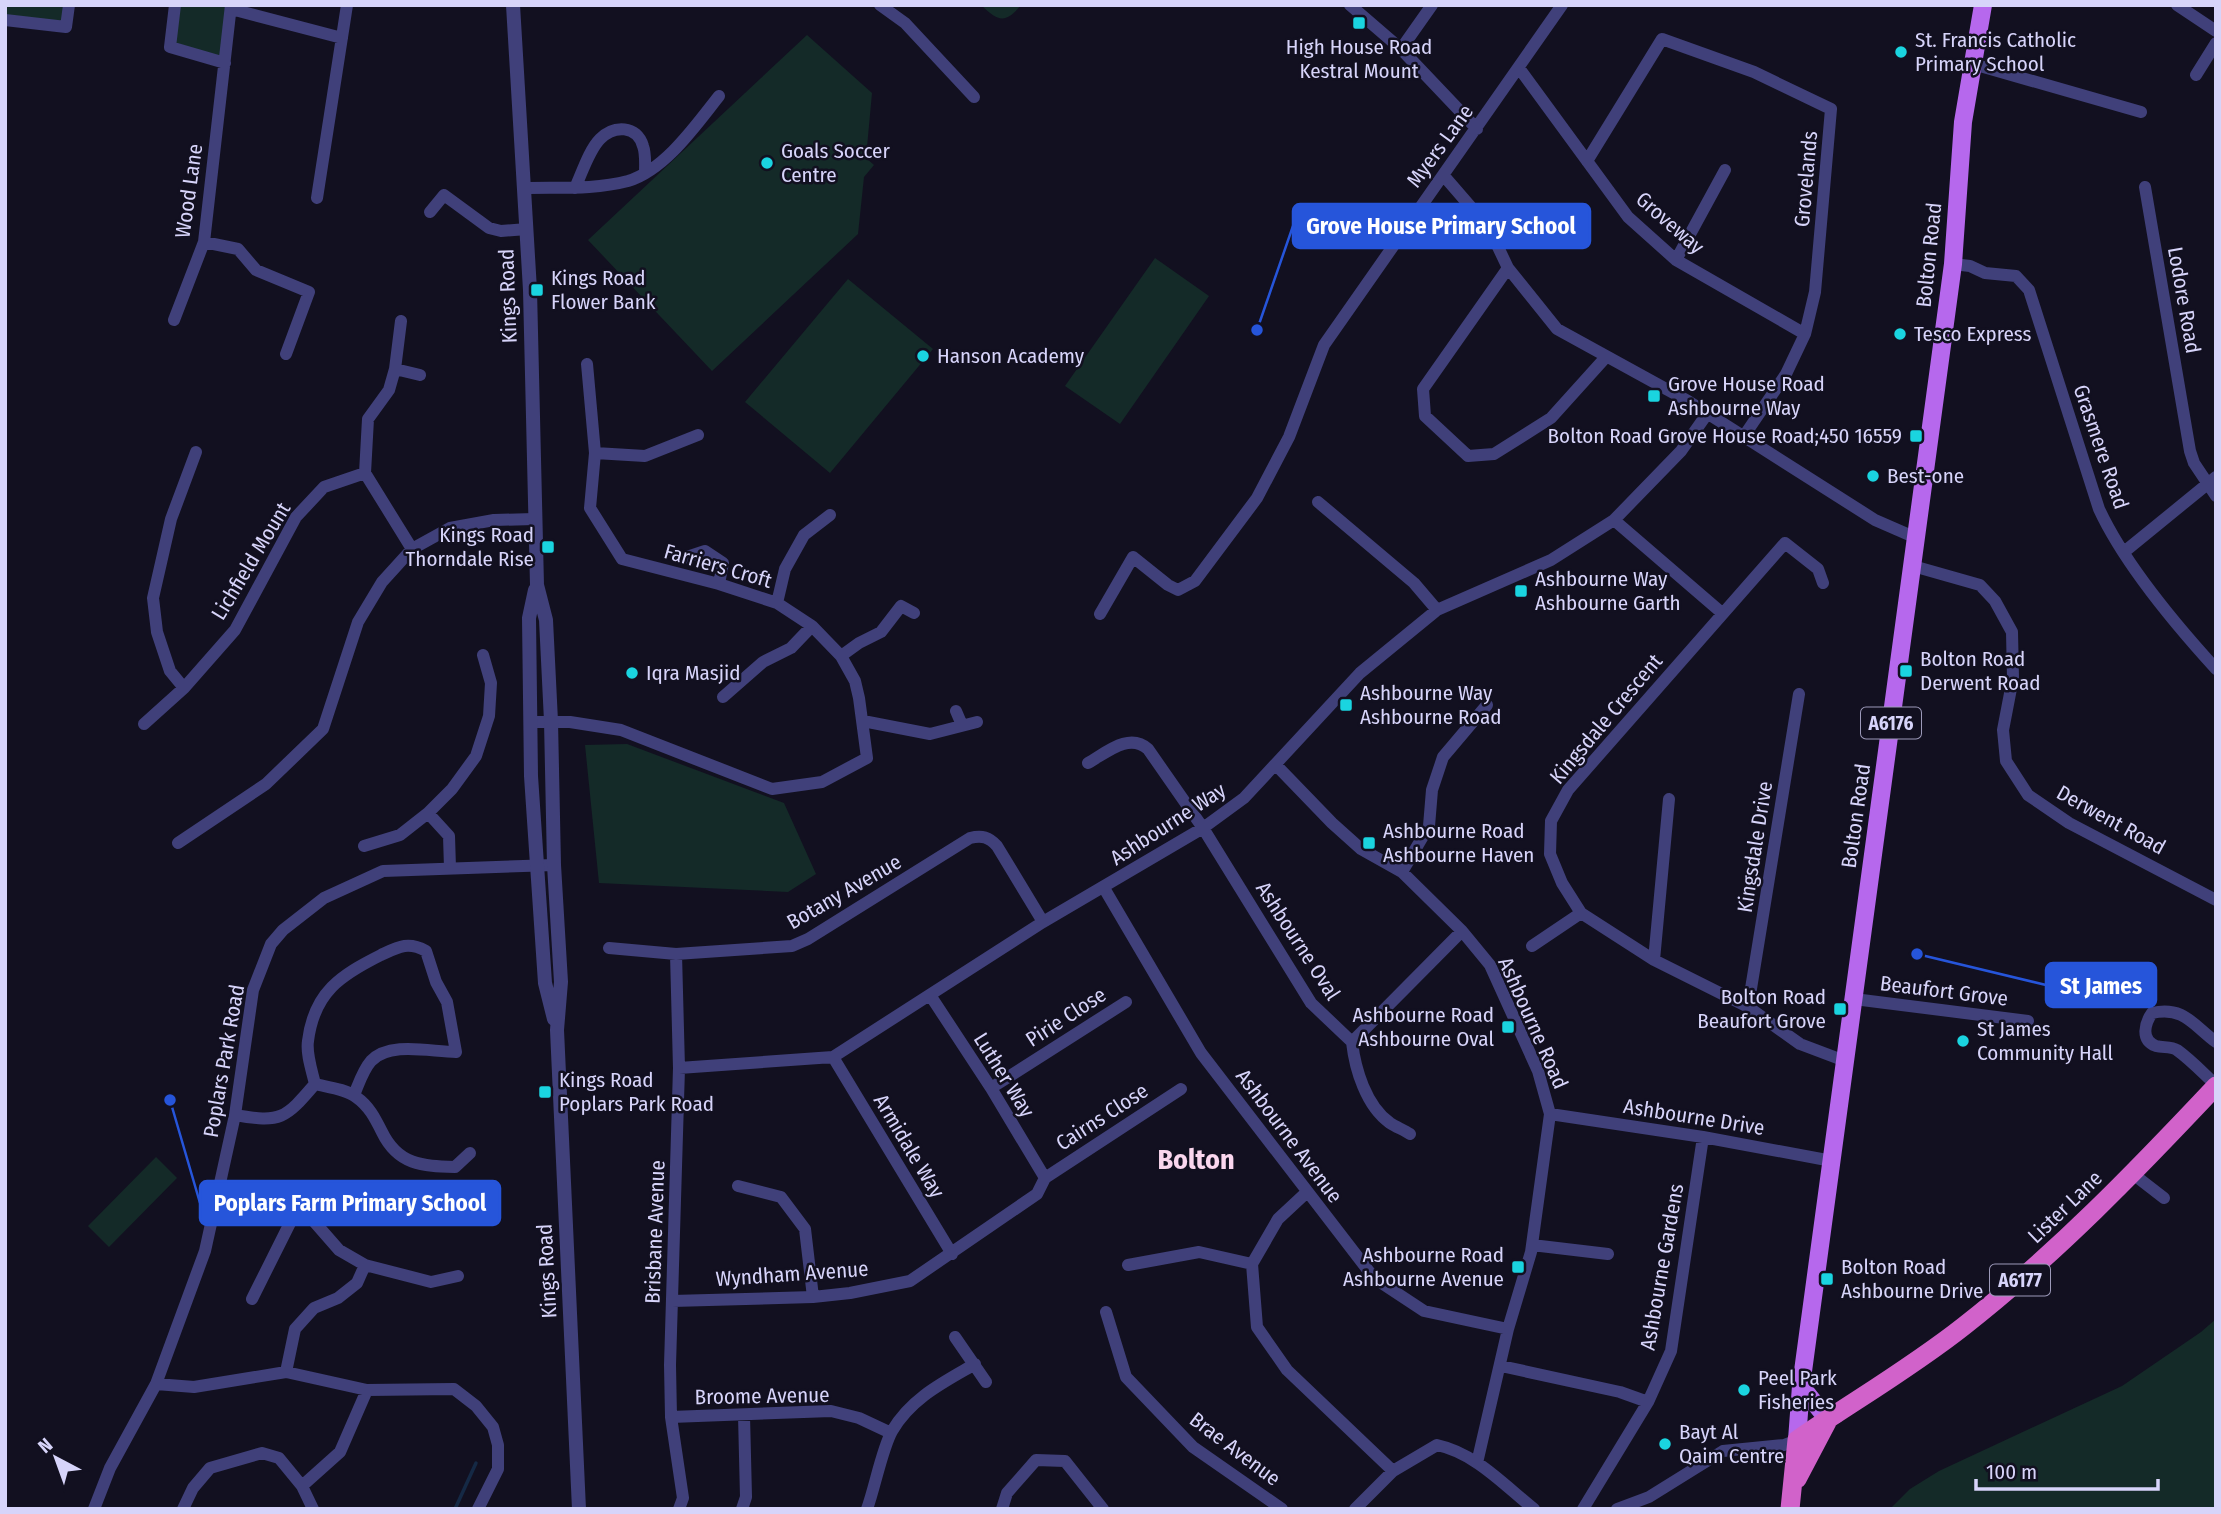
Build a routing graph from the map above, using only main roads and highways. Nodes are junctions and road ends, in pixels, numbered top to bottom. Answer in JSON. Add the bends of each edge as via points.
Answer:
{"nodes":[{"id":1,"x":1983,"y":5,"type":"edge"},
{"id":2,"x":2216,"y":1085,"type":"edge"},
{"id":3,"x":1801,"y":1386,"type":"junction"},
{"id":4,"x":1832,"y":1417,"type":"junction"},
{"id":5,"x":1797,"y":1440,"type":"junction"},
{"id":6,"x":1794,"y":1484,"type":"junction"},
{"id":7,"x":1789,"y":1507,"type":"edge"}],
"edges":[{"from":1,"to":3,"type":"main road","name":"Bolton Road","number":"A6176","via":[[1963,122],[1953,264]]},
{"from":2,"to":4,"type":"highway","name":"Lister Lane","number":"A6177","via":[[2050,1255],[1964,1326]]},
{"from":3,"to":4,"type":"main road"},
{"from":3,"to":5,"type":"main road","name":"Bolton Road","number":"A6176"},
{"from":4,"to":5,"type":"highway","name":"Lister Lane","number":"A6177"},
{"from":4,"to":6,"type":"highway","name":"Lister Lane","number":"A6177"},
{"from":5,"to":6,"type":"highway","name":"Bolton Road","number":"A6177"},
{"from":6,"to":7,"type":"highway","name":"Bolton Road","number":"A6177"}]}
